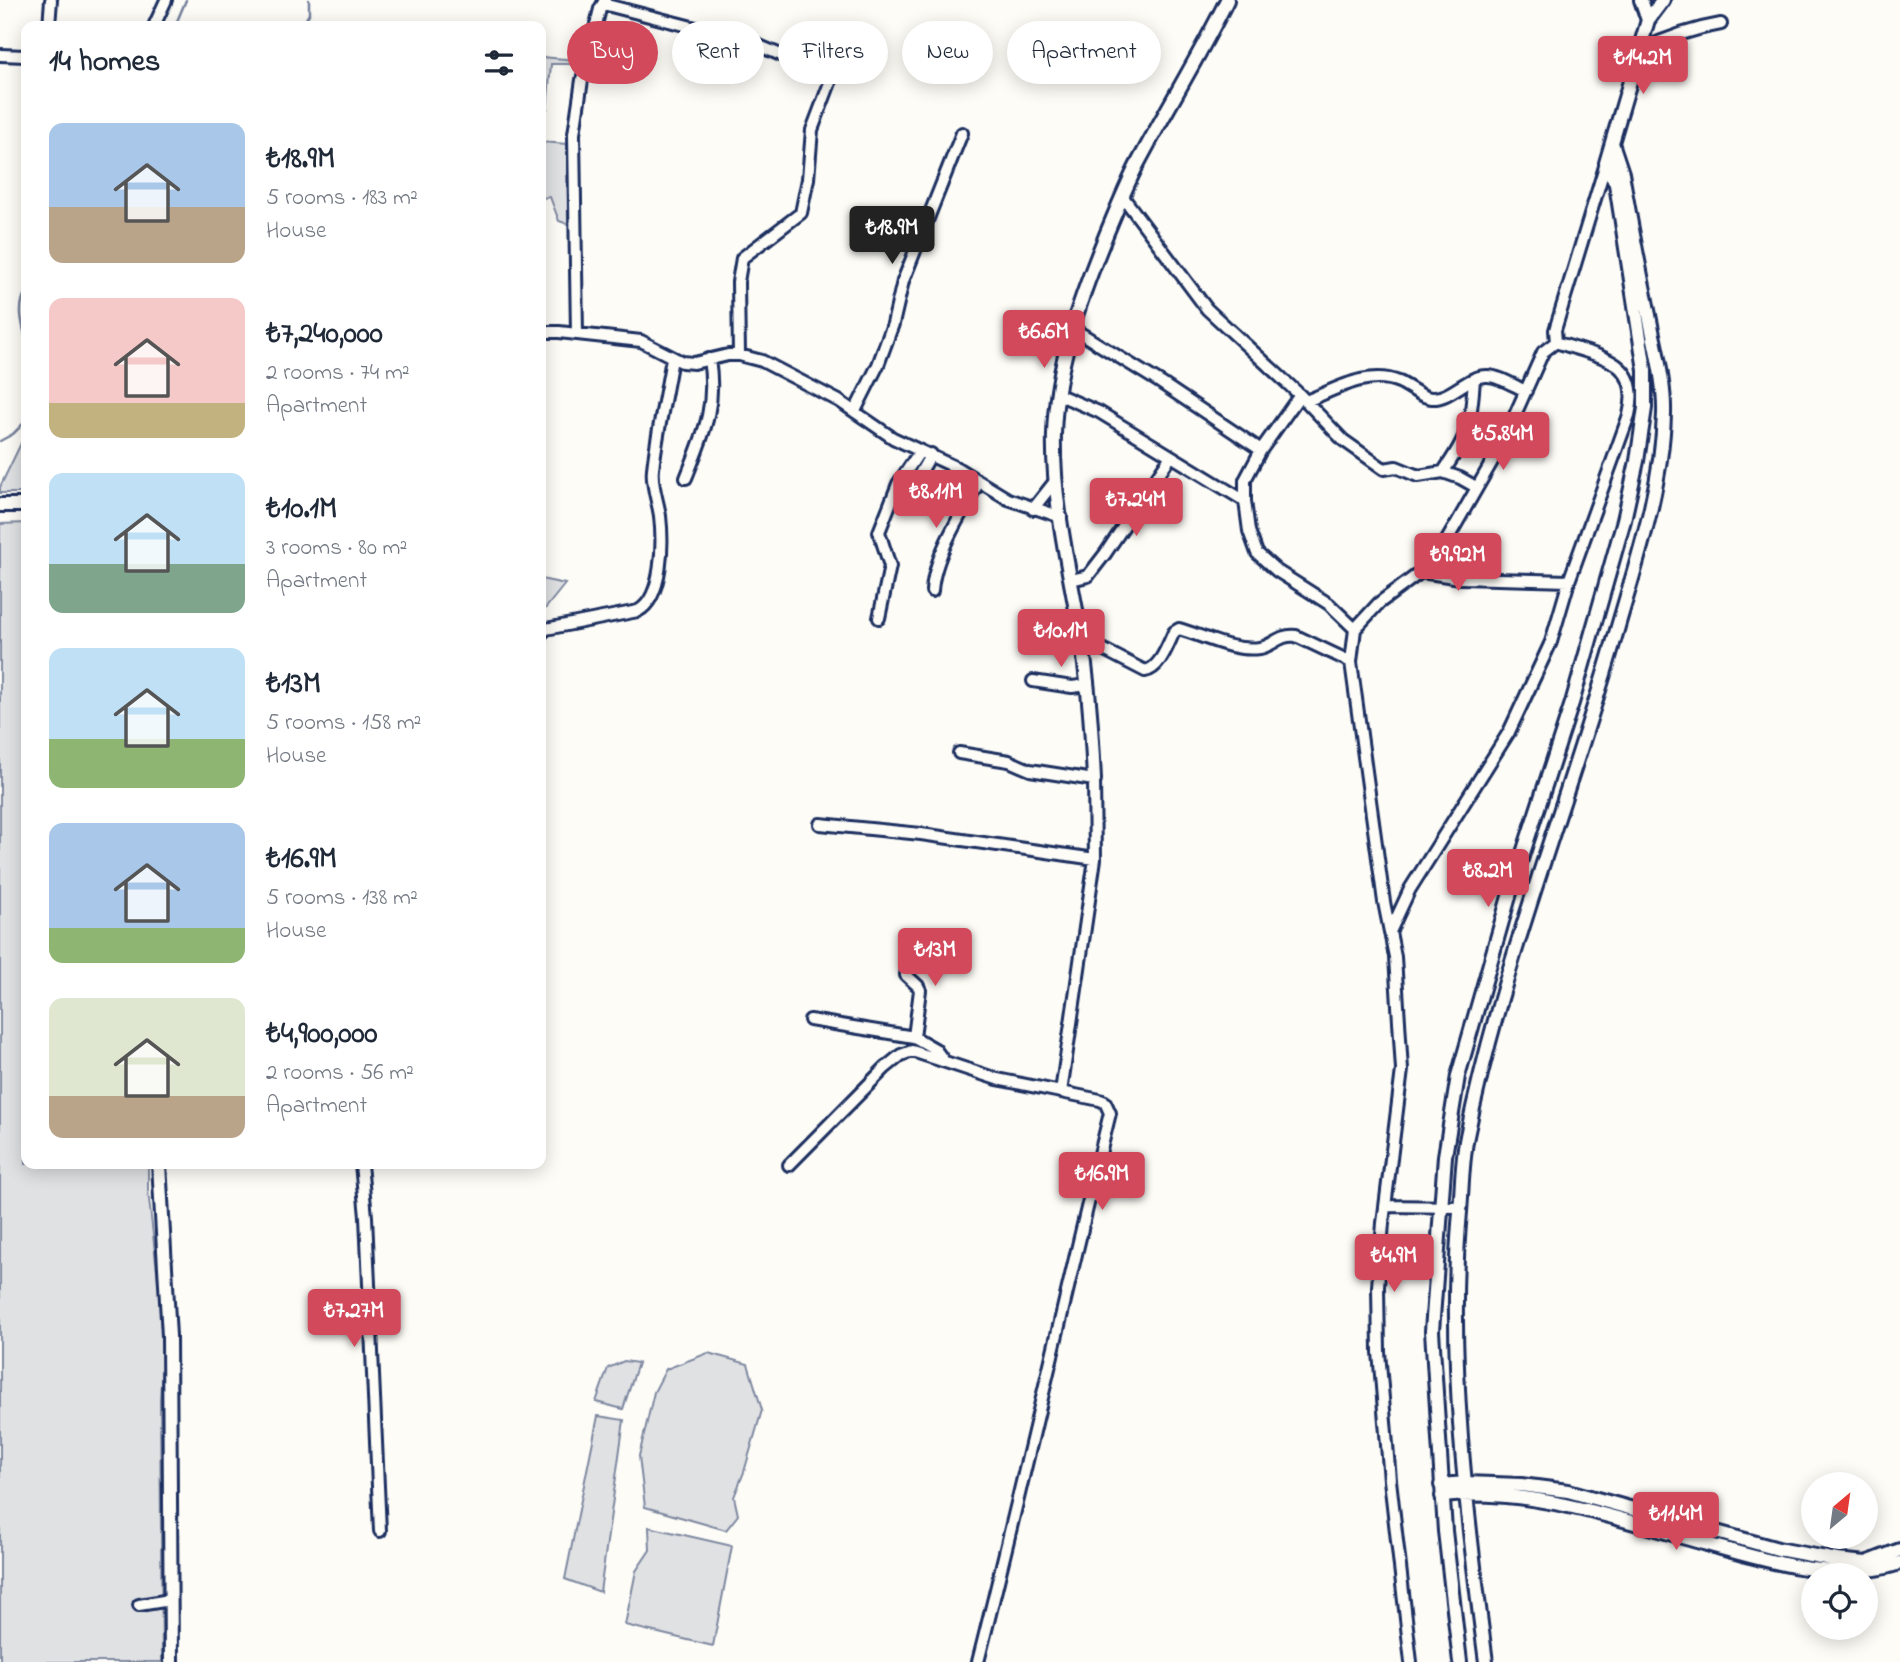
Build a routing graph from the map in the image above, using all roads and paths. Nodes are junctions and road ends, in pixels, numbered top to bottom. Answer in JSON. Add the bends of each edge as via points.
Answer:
{"nodes":[{"id":1,"x":51,"y":0,"type":"edge"},
{"id":2,"x":166,"y":0,"type":"edge"},
{"id":3,"x":1227,"y":0,"type":"edge"},
{"id":4,"x":1641,"y":0,"type":"edge"},
{"id":5,"x":1661,"y":0,"type":"edge"},
{"id":6,"x":604,"y":2,"type":"edge"},
{"id":7,"x":1648,"y":20,"type":"junction"},
{"id":8,"x":49,"y":21,"type":"edge"},
{"id":9,"x":156,"y":21,"type":"edge"},
{"id":10,"x":1721,"y":24,"type":"dead end"},
{"id":11,"x":1639,"y":51,"type":"junction"},
{"id":12,"x":0,"y":55,"type":"edge"},
{"id":13,"x":21,"y":56,"type":"edge"},
{"id":14,"x":962,"y":133,"type":"dead end"},
{"id":15,"x":1612,"y":143,"type":"junction"},
{"id":16,"x":1606,"y":163,"type":"junction"},
{"id":17,"x":1123,"y":197,"type":"junction"},
{"id":18,"x":1072,"y":328,"type":"junction"},
{"id":19,"x":546,"y":332,"type":"edge"},
{"id":20,"x":577,"y":334,"type":"junction"},
{"id":21,"x":1556,"y":342,"type":"junction"},
{"id":22,"x":739,"y":355,"type":"junction"},
{"id":23,"x":672,"y":358,"type":"junction"},
{"id":24,"x":709,"y":359,"type":"junction"},
{"id":25,"x":1474,"y":379,"type":"junction"},
{"id":26,"x":1526,"y":391,"type":"junction"},
{"id":27,"x":1057,"y":394,"type":"junction"},
{"id":28,"x":1303,"y":398,"type":"junction"},
{"id":29,"x":855,"y":411,"type":"junction"},
{"id":30,"x":1261,"y":450,"type":"junction"},
{"id":31,"x":925,"y":452,"type":"junction"},
{"id":32,"x":1171,"y":456,"type":"junction"},
{"id":33,"x":1443,"y":472,"type":"junction"},
{"id":34,"x":686,"y":478,"type":"dead end"},
{"id":35,"x":1056,"y":480,"type":"junction"},
{"id":36,"x":979,"y":482,"type":"junction"},
{"id":37,"x":1476,"y":487,"type":"junction"},
{"id":38,"x":912,"y":488,"type":"dead end"},
{"id":39,"x":1245,"y":501,"type":"junction"},
{"id":40,"x":0,"y":505,"type":"edge"},
{"id":41,"x":21,"y":505,"type":"edge"},
{"id":42,"x":1033,"y":509,"type":"junction"},
{"id":43,"x":1061,"y":517,"type":"junction"},
{"id":44,"x":1421,"y":572,"type":"junction"},
{"id":45,"x":1071,"y":579,"type":"junction"},
{"id":46,"x":1569,"y":581,"type":"junction"},
{"id":47,"x":932,"y":591,"type":"dead end"},
{"id":48,"x":879,"y":618,"type":"dead end"},
{"id":49,"x":546,"y":629,"type":"edge"},
{"id":50,"x":1355,"y":629,"type":"junction"},
{"id":51,"x":1081,"y":638,"type":"junction"},
{"id":52,"x":1351,"y":662,"type":"junction"},
{"id":53,"x":1033,"y":681,"type":"dead end"},
{"id":54,"x":1088,"y":685,"type":"junction"},
{"id":55,"x":959,"y":753,"type":"dead end"},
{"id":56,"x":1094,"y":780,"type":"junction"},
{"id":57,"x":820,"y":824,"type":"dead end"},
{"id":58,"x":1095,"y":859,"type":"junction"},
{"id":59,"x":1390,"y":932,"type":"junction"},
{"id":60,"x":912,"y":939,"type":"dead end"},
{"id":61,"x":810,"y":1020,"type":"dead end"},
{"id":62,"x":915,"y":1037,"type":"junction"},
{"id":63,"x":943,"y":1060,"type":"junction"},
{"id":64,"x":1061,"y":1092,"type":"junction"},
{"id":65,"x":789,"y":1165,"type":"dead end"},
{"id":66,"x":159,"y":1169,"type":"edge"},
{"id":67,"x":361,"y":1169,"type":"edge"},
{"id":68,"x":1385,"y":1206,"type":"junction"},
{"id":69,"x":1440,"y":1207,"type":"junction"},
{"id":70,"x":1460,"y":1208,"type":"junction"},
{"id":71,"x":1467,"y":1488,"type":"junction"},
{"id":72,"x":1442,"y":1491,"type":"junction"},
{"id":73,"x":380,"y":1531,"type":"dead end"},
{"id":74,"x":1900,"y":1550,"type":"edge"},
{"id":75,"x":1900,"y":1563,"type":"edge"},
{"id":76,"x":170,"y":1600,"type":"junction"},
{"id":77,"x":139,"y":1605,"type":"dead end"},
{"id":78,"x":171,"y":1662,"type":"edge"},
{"id":79,"x":978,"y":1662,"type":"edge"},
{"id":80,"x":1411,"y":1662,"type":"edge"},
{"id":81,"x":1460,"y":1662,"type":"edge"},
{"id":82,"x":1486,"y":1662,"type":"edge"}],
"edges":[{"from":1,"to":8,"type":"street"},
{"from":2,"to":9,"type":"street"},
{"from":3,"to":17,"type":"street"},
{"from":4,"to":7,"type":"street"},
{"from":5,"to":7,"type":"street"},
{"from":6,"to":20,"type":"street","via":[[582,80],[574,134]]},
{"from":6,"to":22,"type":"street","via":[[750,42],[831,80],[812,130],[801,213],[741,258]]},
{"from":7,"to":11,"type":"street"},
{"from":10,"to":11,"type":"street","via":[[1670,36]]},
{"from":11,"to":15,"type":"street"},
{"from":12,"to":13,"type":"street"},
{"from":14,"to":29,"type":"street","via":[[903,281],[878,365]]},
{"from":15,"to":16,"type":"street"},
{"from":15,"to":70,"type":"street","via":[[1622,173],[1657,356],[1664,410],[1660,457],[1642,543],[1601,685],[1492,1034],[1466,1140]]},
{"from":16,"to":21,"type":"street","via":[[1555,330]]},
{"from":16,"to":69,"type":"street","via":[[1616,184],[1645,370],[1637,461],[1576,690],[1510,893],[1458,1076]]},
{"from":17,"to":18,"type":"street"},
{"from":17,"to":28,"type":"street","via":[[1207,309]]},
{"from":18,"to":27,"type":"street"},
{"from":18,"to":30,"type":"street"},
{"from":19,"to":20,"type":"street"},
{"from":20,"to":23,"type":"street","via":[[641,341]]},
{"from":21,"to":26,"type":"street","via":[[1543,352]]},
{"from":21,"to":46,"type":"street","via":[[1618,363],[1628,375],[1633,400]]},
{"from":22,"to":24,"type":"street"},
{"from":22,"to":29,"type":"street","via":[[790,374]]},
{"from":23,"to":24,"type":"street","via":[[694,363]]},
{"from":23,"to":49,"type":"street","via":[[652,472],[660,520],[654,594],[638,611]]},
{"from":24,"to":34,"type":"street","via":[[710,405],[703,440]]},
{"from":25,"to":26,"type":"street","via":[[1488,375]]},
{"from":25,"to":28,"type":"street","via":[[1438,398],[1429,399],[1379,376]]},
{"from":25,"to":33,"type":"street","via":[[1469,426]]},
{"from":26,"to":37,"type":"street"},
{"from":27,"to":32,"type":"street","via":[[1098,412]]},
{"from":27,"to":35,"type":"street"},
{"from":28,"to":30,"type":"street"},
{"from":28,"to":33,"type":"street","via":[[1343,440],[1384,469],[1396,467],[1418,476]]},
{"from":29,"to":31,"type":"street","via":[[893,438]]},
{"from":30,"to":39,"type":"street","via":[[1245,480]]},
{"from":31,"to":36,"type":"street"},
{"from":31,"to":38,"type":"street"},
{"from":31,"to":48,"type":"street","via":[[898,484],[879,532],[890,566]]},
{"from":32,"to":39,"type":"street"},
{"from":32,"to":45,"type":"street","via":[[1088,576]]},
{"from":33,"to":37,"type":"street"},
{"from":35,"to":42,"type":"street"},
{"from":35,"to":43,"type":"street"},
{"from":36,"to":42,"type":"street"},
{"from":36,"to":47,"type":"street","via":[[948,540]]},
{"from":37,"to":44,"type":"street","via":[[1447,540]]},
{"from":39,"to":50,"type":"street","via":[[1248,531],[1257,553]]},
{"from":40,"to":41,"type":"street"},
{"from":42,"to":43,"type":"street"},
{"from":43,"to":45,"type":"street"},
{"from":44,"to":46,"type":"street","via":[[1461,578]]},
{"from":44,"to":50,"type":"street","via":[[1379,603]]},
{"from":45,"to":51,"type":"street"},
{"from":46,"to":59,"type":"street","via":[[1551,642],[1509,732],[1410,888]]},
{"from":50,"to":52,"type":"street"},
{"from":51,"to":52,"type":"street","via":[[1145,671],[1157,664],[1179,629],[1243,647],[1263,648],[1278,638],[1296,636]]},
{"from":51,"to":54,"type":"street"},
{"from":52,"to":59,"type":"street"},
{"from":53,"to":54,"type":"street"},
{"from":54,"to":56,"type":"street"},
{"from":55,"to":56,"type":"street"},
{"from":56,"to":58,"type":"street"},
{"from":57,"to":58,"type":"street"},
{"from":58,"to":64,"type":"street"},
{"from":59,"to":68,"type":"street","via":[[1402,1070]]},
{"from":60,"to":62,"type":"street","via":[[906,975],[919,990]]},
{"from":61,"to":62,"type":"street"},
{"from":62,"to":63,"type":"street"},
{"from":63,"to":64,"type":"street","via":[[997,1079]]},
{"from":63,"to":65,"type":"street","via":[[912,1051],[901,1055]]},
{"from":64,"to":79,"type":"street","via":[[1105,1102],[1110,1113]]},
{"from":66,"to":76,"type":"street","via":[[169,1336]]},
{"from":67,"to":73,"type":"street"},
{"from":68,"to":69,"type":"street"},
{"from":68,"to":80,"type":"street","via":[[1378,1287],[1379,1352]]},
{"from":69,"to":70,"type":"street"},
{"from":69,"to":72,"type":"street","via":[[1432,1331]]},
{"from":70,"to":71,"type":"street","via":[[1456,1322]]},
{"from":71,"to":72,"type":"street"},
{"from":71,"to":74,"type":"street","via":[[1521,1485],[1568,1491],[1778,1549],[1837,1560],[1866,1563]]},
{"from":71,"to":75,"type":"street","via":[[1548,1501],[1790,1565],[1876,1571]]},
{"from":71,"to":82,"type":"street"},
{"from":72,"to":81,"type":"street"},
{"from":76,"to":77,"type":"street"},
{"from":76,"to":78,"type":"street"}]}
